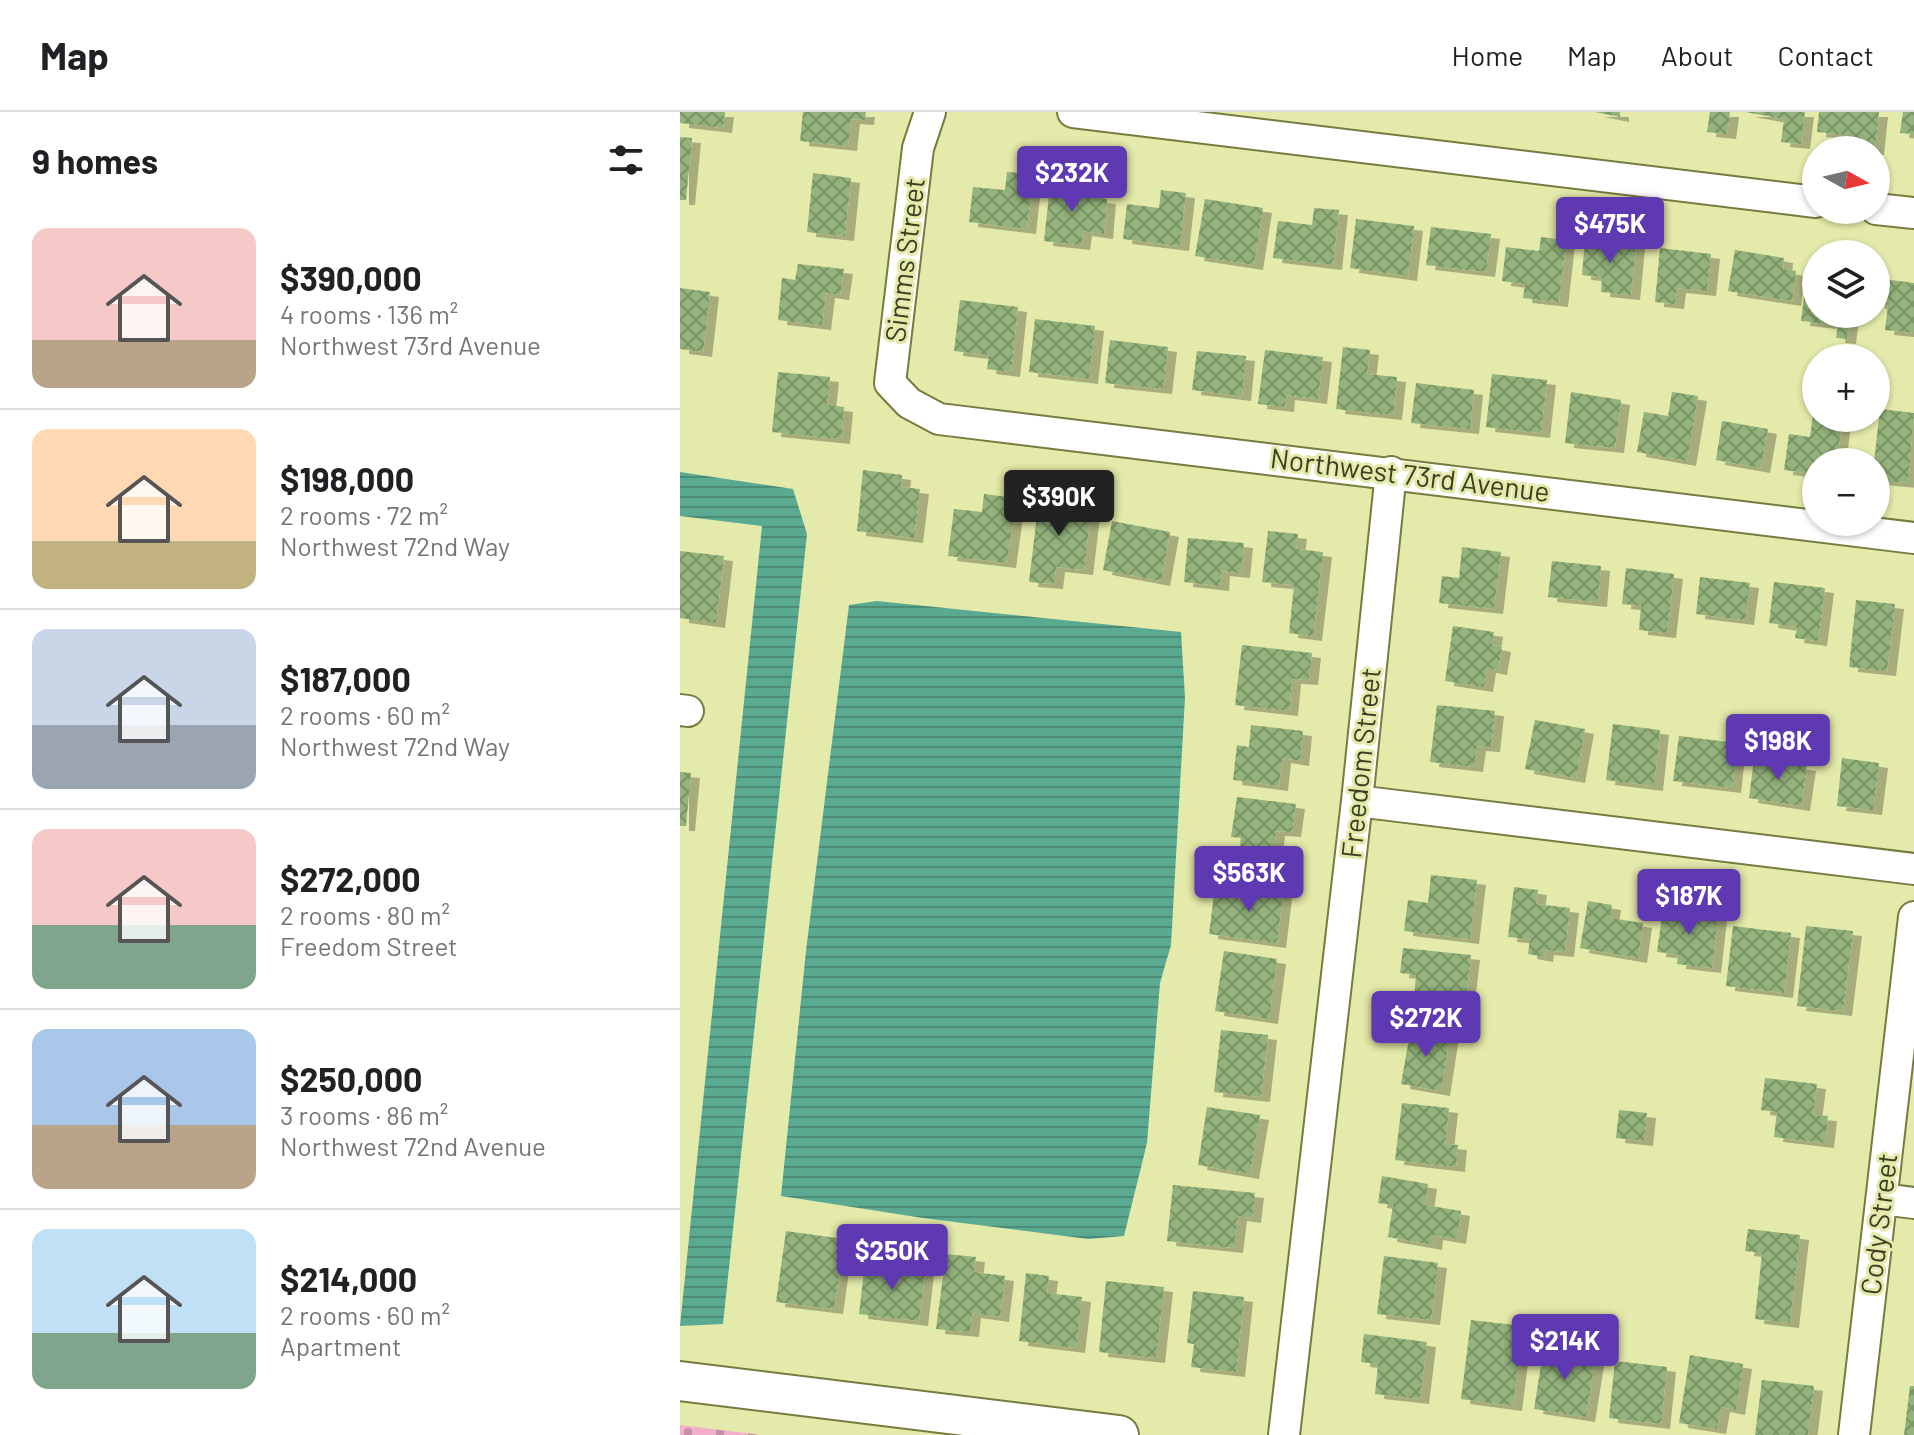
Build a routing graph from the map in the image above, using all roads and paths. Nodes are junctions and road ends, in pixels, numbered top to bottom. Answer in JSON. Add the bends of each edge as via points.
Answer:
{"nodes":[{"id":1,"x":930,"y":112,"type":"edge"},
{"id":2,"x":1073,"y":112,"type":"edge"},
{"id":3,"x":1176,"y":118,"type":"edge"},
{"id":4,"x":1802,"y":200,"type":"edge"},
{"id":5,"x":1890,"y":210,"type":"edge"},
{"id":6,"x":1914,"y":213,"type":"edge"},
{"id":7,"x":909,"y":403,"type":"joint"},
{"id":8,"x":1391,"y":472,"type":"junction"},
{"id":9,"x":1914,"y":538,"type":"edge"},
{"id":10,"x":1357,"y":801,"type":"junction"},
{"id":11,"x":1914,"y":869,"type":"edge"},
{"id":12,"x":1914,"y":917,"type":"edge"},
{"id":13,"x":1882,"y":1199,"type":"junction"},
{"id":14,"x":1914,"y":1203,"type":"edge"},
{"id":15,"x":680,"y":1381,"type":"edge"},
{"id":16,"x":1119,"y":1435,"type":"edge"},
{"id":17,"x":1284,"y":1435,"type":"edge"},
{"id":18,"x":1854,"y":1435,"type":"edge"}],
"edges":[{"from":1,"to":7,"type":"street","name":"Simms Street","via":[[918,148],[890,383]]},
{"from":2,"to":3,"type":"street"},
{"from":3,"to":4,"type":"street"},
{"from":5,"to":6,"type":"street"},
{"from":7,"to":8,"type":"street","name":"Northwest 73rd Avenue","via":[[939,419]]},
{"from":8,"to":9,"type":"street","name":"Northwest 73rd Avenue"},
{"from":8,"to":10,"type":"street","name":"Freedom Street"},
{"from":10,"to":11,"type":"street"},
{"from":10,"to":17,"type":"street","name":"Freedom Street"},
{"from":12,"to":13,"type":"street","name":"Cody Street"},
{"from":13,"to":14,"type":"street"},
{"from":13,"to":18,"type":"street","name":"Cody Street"},
{"from":15,"to":16,"type":"street"}]}
